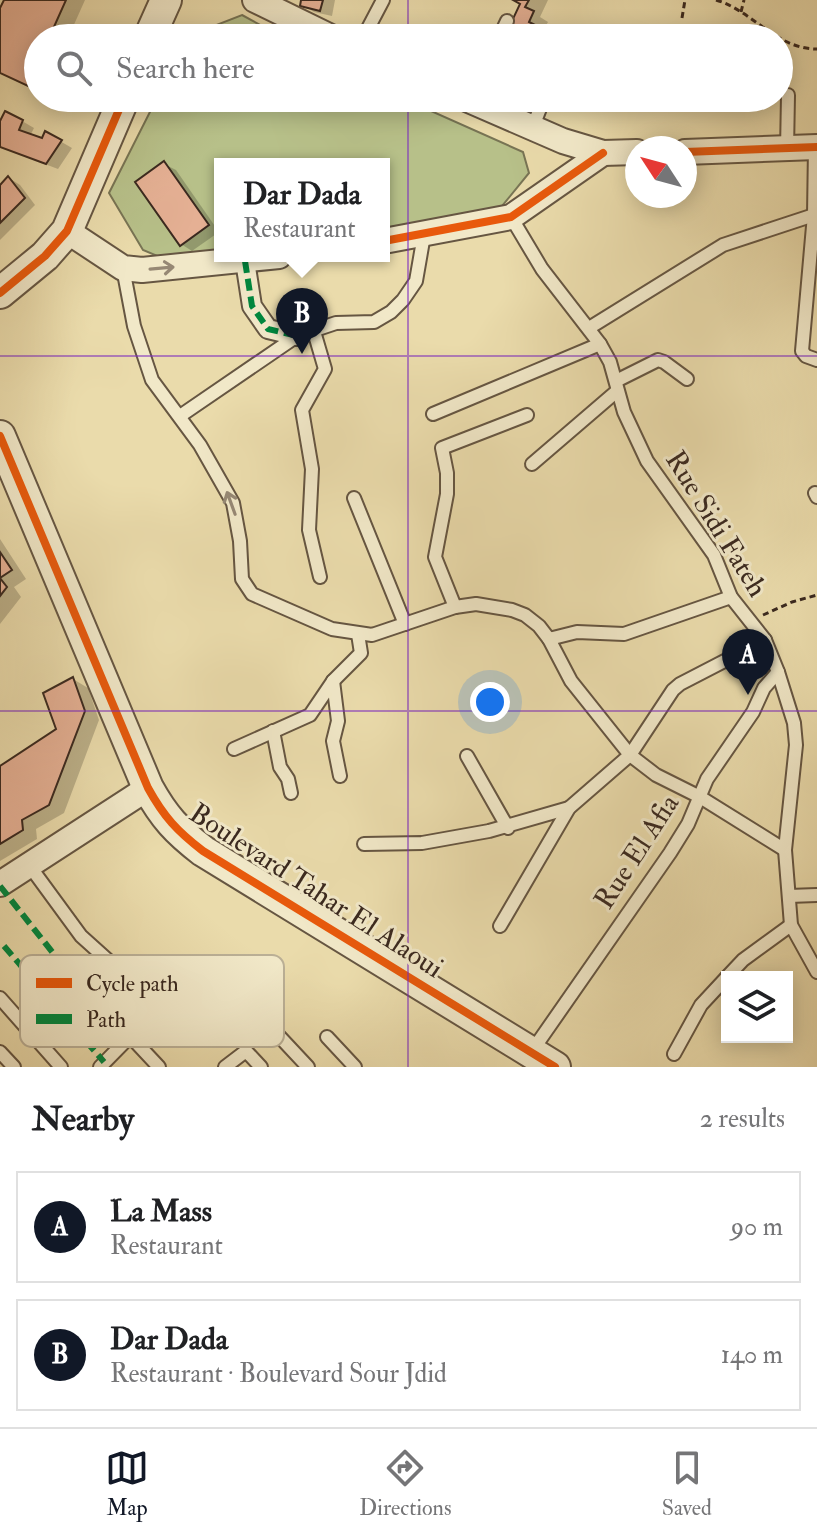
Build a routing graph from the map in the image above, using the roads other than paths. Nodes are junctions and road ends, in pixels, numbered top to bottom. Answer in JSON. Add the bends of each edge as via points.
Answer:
{"nodes":[{"id":1,"x":166,"y":0,"type":"edge"},
{"id":2,"x":255,"y":0,"type":"edge"},
{"id":3,"x":383,"y":0,"type":"edge"},
{"id":4,"x":507,"y":21,"type":"dead end"},
{"id":5,"x":155,"y":24,"type":"edge"},
{"id":6,"x":304,"y":24,"type":"edge"},
{"id":7,"x":370,"y":24,"type":"edge"},
{"id":8,"x":506,"y":24,"type":"edge"},
{"id":9,"x":118,"y":112,"type":"edge"},
{"id":10,"x":495,"y":112,"type":"edge"},
{"id":11,"x":539,"y":112,"type":"edge"},
{"id":12,"x":788,"y":112,"type":"edge"},
{"id":13,"x":532,"y":129,"type":"junction"},
{"id":14,"x":816,"y":147,"type":"edge"},
{"id":15,"x":787,"y":150,"type":"junction"},
{"id":16,"x":625,"y":152,"type":"edge"},
{"id":17,"x":697,"y":152,"type":"edge"},
{"id":18,"x":603,"y":153,"type":"junction"},
{"id":19,"x":814,"y":215,"type":"junction"},
{"id":20,"x":511,"y":217,"type":"junction"},
{"id":21,"x":67,"y":231,"type":"junction"},
{"id":22,"x":424,"y":235,"type":"junction"},
{"id":23,"x":390,"y":240,"type":"edge"},
{"id":24,"x":234,"y":262,"type":"edge"},
{"id":25,"x":245,"y":262,"type":"edge"},
{"id":26,"x":123,"y":268,"type":"junction"},
{"id":27,"x":0,"y":293,"type":"edge"},
{"id":28,"x":589,"y":328,"type":"junction"},
{"id":29,"x":305,"y":332,"type":"junction"},
{"id":30,"x":600,"y":344,"type":"junction"},
{"id":31,"x":817,"y":360,"type":"edge"},
{"id":32,"x":687,"y":379,"type":"dead end"},
{"id":33,"x":616,"y":386,"type":"junction"},
{"id":34,"x":433,"y":414,"type":"dead end"},
{"id":35,"x":527,"y":415,"type":"dead end"},
{"id":36,"x":180,"y":416,"type":"junction"},
{"id":37,"x":0,"y":436,"type":"edge"},
{"id":38,"x":532,"y":464,"type":"dead end"},
{"id":39,"x":354,"y":498,"type":"dead end"},
{"id":40,"x":320,"y":577,"type":"dead end"},
{"id":41,"x":731,"y":597,"type":"junction"},
{"id":42,"x":455,"y":607,"type":"junction"},
{"id":43,"x":405,"y":624,"type":"junction"},
{"id":44,"x":358,"y":634,"type":"junction"},
{"id":45,"x":549,"y":639,"type":"junction"},
{"id":46,"x":765,"y":640,"type":"junction"},
{"id":47,"x":778,"y":672,"type":"junction"},
{"id":48,"x":333,"y":681,"type":"junction"},
{"id":49,"x":273,"y":731,"type":"junction"},
{"id":50,"x":234,"y":749,"type":"dead end"},
{"id":51,"x":630,"y":755,"type":"junction"},
{"id":52,"x":467,"y":756,"type":"dead end"},
{"id":53,"x":340,"y":776,"type":"dead end"},
{"id":54,"x":148,"y":788,"type":"junction"},
{"id":55,"x":291,"y":793,"type":"dead end"},
{"id":56,"x":700,"y":797,"type":"junction"},
{"id":57,"x":569,"y":808,"type":"junction"},
{"id":58,"x":508,"y":828,"type":"junction"},
{"id":59,"x":364,"y":844,"type":"dead end"},
{"id":60,"x":785,"y":850,"type":"junction"},
{"id":61,"x":29,"y":865,"type":"junction"},
{"id":62,"x":0,"y":884,"type":"edge"},
{"id":63,"x":817,"y":895,"type":"edge"},
{"id":64,"x":789,"y":896,"type":"junction"},
{"id":65,"x":791,"y":925,"type":"junction"},
{"id":66,"x":500,"y":926,"type":"dead end"},
{"id":67,"x":102,"y":955,"type":"edge"},
{"id":68,"x":733,"y":971,"type":"edge"},
{"id":69,"x":817,"y":971,"type":"edge"},
{"id":70,"x":721,"y":983,"type":"edge"},
{"id":71,"x":0,"y":998,"type":"edge"},
{"id":72,"x":20,"y":1021,"type":"edge"},
{"id":73,"x":327,"y":1037,"type":"dead end"},
{"id":74,"x":284,"y":1041,"type":"edge"},
{"id":75,"x":43,"y":1047,"type":"edge"},
{"id":76,"x":119,"y":1047,"type":"edge"},
{"id":77,"x":140,"y":1047,"type":"edge"},
{"id":78,"x":0,"y":1052,"type":"edge"},
{"id":79,"x":674,"y":1054,"type":"dead end"},
{"id":80,"x":535,"y":1063,"type":"edge"},
{"id":81,"x":14,"y":1067,"type":"edge"},
{"id":82,"x":61,"y":1067,"type":"edge"},
{"id":83,"x":100,"y":1067,"type":"edge"},
{"id":84,"x":159,"y":1067,"type":"edge"},
{"id":85,"x":225,"y":1067,"type":"edge"},
{"id":86,"x":261,"y":1067,"type":"edge"},
{"id":87,"x":308,"y":1067,"type":"edge"},
{"id":88,"x":355,"y":1067,"type":"edge"}],
"edges":[{"from":1,"to":5,"type":"street"},
{"from":2,"to":6,"type":"street"},
{"from":3,"to":7,"type":"lane"},
{"from":4,"to":8,"type":"lane"},
{"from":9,"to":21,"type":"street"},
{"from":10,"to":13,"type":"street"},
{"from":11,"to":13,"type":"lane"},
{"from":12,"to":15,"type":"lane"},
{"from":13,"to":18,"type":"street"},
{"from":14,"to":15,"type":"street"},
{"from":14,"to":19,"type":"lane"},
{"from":15,"to":17,"type":"street"},
{"from":16,"to":18,"type":"street"},
{"from":18,"to":20,"type":"street"},
{"from":19,"to":28,"type":"lane","via":[[723,245]]},
{"from":19,"to":31,"type":"lane","via":[[802,351]]},
{"from":20,"to":22,"type":"street"},
{"from":20,"to":28,"type":"lane","name":"Rue Sidi Fateh","via":[[542,269]]},
{"from":21,"to":26,"type":"street"},
{"from":21,"to":27,"type":"street"},
{"from":22,"to":23,"type":"street"},
{"from":22,"to":29,"type":"lane","via":[[416,281],[398,306],[374,322],[347,321]]},
{"from":26,"to":24,"type":"street","one_way":true},
{"from":25,"to":29,"type":"street","via":[[252,306],[268,329]]},
{"from":26,"to":36,"type":"lane","via":[[152,380]]},
{"from":28,"to":30,"type":"lane","name":"Rue Sidi Fateh"},
{"from":29,"to":36,"type":"lane"},
{"from":29,"to":40,"type":"lane","via":[[325,369],[305,402],[302,418],[312,469],[309,530]]},
{"from":30,"to":33,"type":"lane","name":"Rue Sidi Fateh"},
{"from":30,"to":34,"type":"lane"},
{"from":32,"to":33,"type":"lane","via":[[658,360]]},
{"from":33,"to":38,"type":"lane"},
{"from":33,"to":41,"type":"lane","name":"Rue Sidi Fateh","via":[[647,461],[714,555]]},
{"from":35,"to":42,"type":"lane","via":[[442,448],[447,494],[435,557]]},
{"from":44,"to":36,"type":"lane","one_way":true,"via":[[332,629],[252,594],[242,579],[233,503]]},
{"from":37,"to":54,"type":"street","name":"Boulevard Tahar El Alaoui"},
{"from":39,"to":43,"type":"lane"},
{"from":41,"to":45,"type":"lane","via":[[624,634],[577,632]]},
{"from":41,"to":46,"type":"lane","name":"Rue Sidi Fateh"},
{"from":42,"to":43,"type":"lane"},
{"from":42,"to":45,"type":"lane","via":[[476,604],[512,610],[539,626]]},
{"from":43,"to":44,"type":"lane"},
{"from":44,"to":48,"type":"lane","via":[[361,653]]},
{"from":45,"to":51,"type":"lane","via":[[571,681]]},
{"from":46,"to":47,"type":"lane","name":"Rue Sidi Fateh"},
{"from":46,"to":51,"type":"lane","via":[[680,684]]},
{"from":47,"to":56,"type":"lane","name":"Rue El Afia"},
{"from":47,"to":60,"type":"lane","name":"Rue Sidi Fateh","via":[[796,745]]},
{"from":48,"to":49,"type":"lane","via":[[310,715]]},
{"from":48,"to":53,"type":"lane","via":[[338,721],[333,741]]},
{"from":49,"to":50,"type":"lane"},
{"from":49,"to":55,"type":"lane"},
{"from":51,"to":56,"type":"lane"},
{"from":51,"to":57,"type":"lane"},
{"from":52,"to":58,"type":"lane"},
{"from":54,"to":61,"type":"street"},
{"from":54,"to":80,"type":"street","name":"Boulevard Tahar El Alaoui","via":[[163,815],[203,851]]},
{"from":56,"to":60,"type":"lane"},
{"from":56,"to":80,"type":"lane","name":"Rue El Afia","via":[[688,824]]},
{"from":57,"to":58,"type":"lane"},
{"from":57,"to":66,"type":"lane"},
{"from":58,"to":59,"type":"lane","via":[[422,843]]},
{"from":60,"to":64,"type":"lane","name":"Rue Sidi Fateh"},
{"from":61,"to":62,"type":"street"},
{"from":61,"to":67,"type":"lane","via":[[81,936]]},
{"from":63,"to":64,"type":"lane"},
{"from":64,"to":65,"type":"lane","name":"Rue Sidi Fateh"},
{"from":65,"to":68,"type":"lane"},
{"from":65,"to":69,"type":"lane","name":"Rue Sidi Fateh"},
{"from":70,"to":79,"type":"lane","via":[[701,1005]]},
{"from":71,"to":72,"type":"lane"},
{"from":73,"to":88,"type":"lane"},
{"from":74,"to":87,"type":"lane"},
{"from":75,"to":82,"type":"lane"},
{"from":76,"to":83,"type":"lane"},
{"from":77,"to":84,"type":"lane"},
{"from":78,"to":81,"type":"lane"},
{"from":85,"to":86,"type":"lane","via":[[246,1051]]}]}
